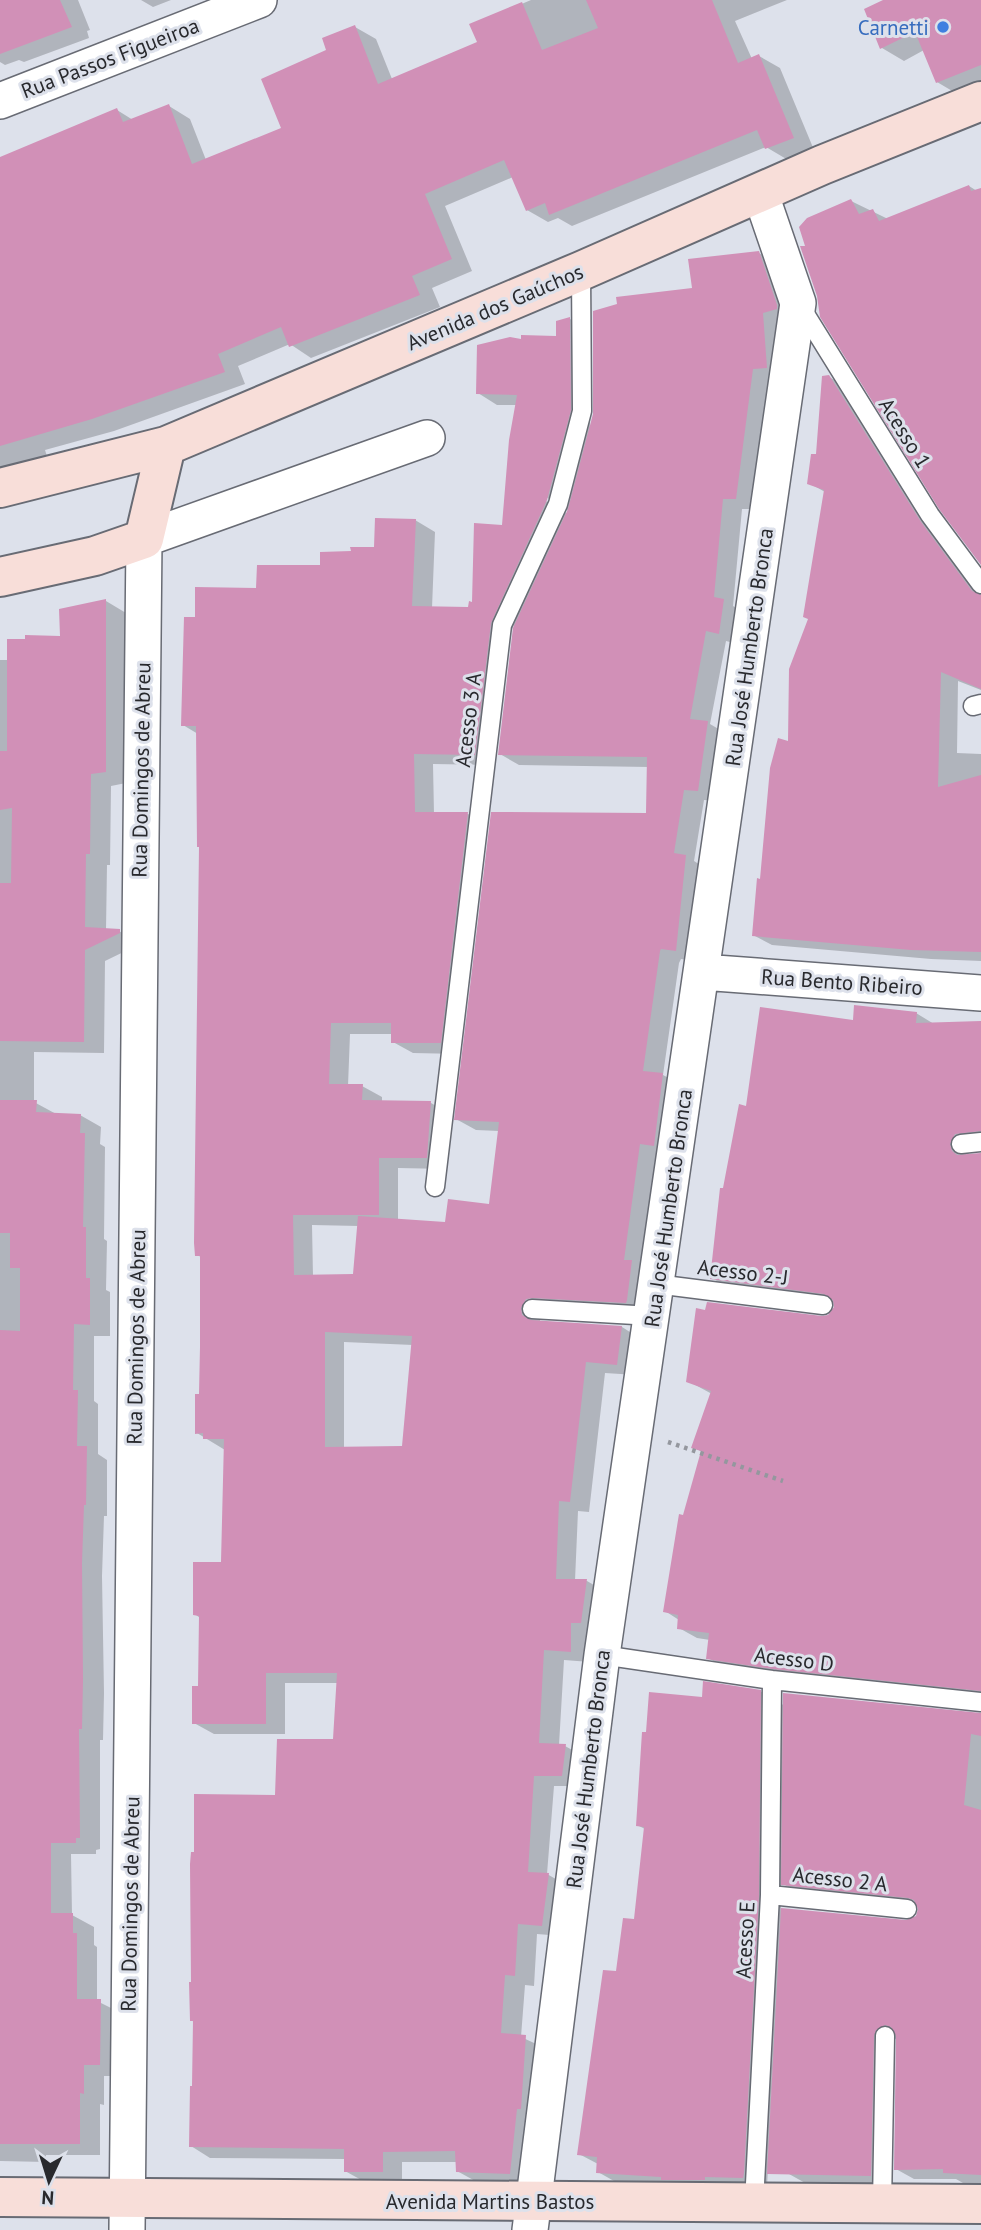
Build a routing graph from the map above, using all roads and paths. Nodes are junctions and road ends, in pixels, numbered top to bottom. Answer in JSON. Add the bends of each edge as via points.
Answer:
{"nodes":[{"id":1,"x":259,"y":0,"type":"edge"},
{"id":2,"x":0,"y":101,"type":"edge"},
{"id":3,"x":981,"y":101,"type":"edge"},
{"id":4,"x":760,"y":192,"type":"junction"},
{"id":5,"x":581,"y":271,"type":"junction"},
{"id":6,"x":798,"y":303,"type":"junction"},
{"id":7,"x":427,"y":438,"type":"dead end"},
{"id":8,"x":166,"y":446,"type":"junction"},
{"id":9,"x":0,"y":488,"type":"edge"},
{"id":10,"x":144,"y":539,"type":"junction"},
{"id":11,"x":0,"y":577,"type":"edge"},
{"id":12,"x":981,"y":584,"type":"edge"},
{"id":13,"x":702,"y":972,"type":"junction"},
{"id":14,"x":981,"y":993,"type":"edge"},
{"id":15,"x":981,"y":1142,"type":"edge"},
{"id":16,"x":961,"y":1144,"type":"dead end"},
{"id":17,"x":435,"y":1187,"type":"dead end"},
{"id":18,"x":654,"y":1300,"type":"junction"},
{"id":19,"x":823,"y":1305,"type":"dead end"},
{"id":20,"x":532,"y":1309,"type":"dead end"},
{"id":21,"x":635,"y":1430,"type":"junction"},
{"id":22,"x":783,"y":1481,"type":"dead end"},
{"id":23,"x":602,"y":1655,"type":"junction"},
{"id":24,"x":772,"y":1680,"type":"junction"},
{"id":25,"x":981,"y":1702,"type":"edge"},
{"id":26,"x":770,"y":1895,"type":"junction"},
{"id":27,"x":906,"y":1909,"type":"dead end"},
{"id":28,"x":885,"y":2036,"type":"dead end"},
{"id":29,"x":0,"y":2197,"type":"edge"},
{"id":30,"x":754,"y":2203,"type":"junction"},
{"id":31,"x":882,"y":2204,"type":"junction"},
{"id":32,"x":981,"y":2204,"type":"edge"},
{"id":33,"x":127,"y":2214,"type":"edge"},
{"id":34,"x":531,"y":2216,"type":"edge"}],
"edges":[{"from":1,"to":2,"type":"street","name":"Rua Passos Figueiroa"},
{"from":3,"to":4,"type":"street","name":"Avenida dos Gaúchos"},
{"from":4,"to":5,"type":"street","name":"Avenida dos Gaúchos"},
{"from":4,"to":6,"type":"street","name":"Rua José Humberto Bronca"},
{"from":5,"to":8,"type":"street","name":"Avenida dos Gaúchos"},
{"from":5,"to":17,"type":"lane","name":"Acesso 3 A","via":[[582,411],[558,503],[502,625]]},
{"from":6,"to":12,"type":"lane","name":"Acesso 1","via":[[930,515]]},
{"from":6,"to":13,"type":"street","name":"Rua José Humberto Bronca"},
{"from":7,"to":10,"type":"street"},
{"from":8,"to":9,"type":"street","name":"Avenida dos Gaúchos"},
{"from":8,"to":10,"type":"street","name":"Rua Domingos de Abreu"},
{"from":10,"to":11,"type":"street","via":[[95,556]]},
{"from":10,"to":33,"type":"street","name":"Rua Domingos de Abreu"},
{"from":13,"to":14,"type":"street","name":"Rua Bento Ribeiro"},
{"from":13,"to":18,"type":"street","name":"Rua José Humberto Bronca"},
{"from":15,"to":16,"type":"lane"},
{"from":18,"to":19,"type":"lane","name":"Acesso 2-J"},
{"from":18,"to":20,"type":"lane","name":"Acesso 2-J"},
{"from":18,"to":21,"type":"street","name":"Rua José Humberto Bronca"},
{"from":21,"to":22,"type":"path"},
{"from":21,"to":23,"type":"street","name":"Rua José Humberto Bronca"},
{"from":23,"to":24,"type":"lane","name":"Acesso D"},
{"from":23,"to":34,"type":"street","name":"Rua José Humberto Bronca"},
{"from":24,"to":25,"type":"lane","name":"Acesso D"},
{"from":24,"to":26,"type":"lane","name":"Acesso E"},
{"from":26,"to":27,"type":"lane","name":"Acesso 2 A"},
{"from":26,"to":30,"type":"lane","name":"Acesso E"},
{"from":28,"to":31,"type":"lane"},
{"from":29,"to":33,"type":"street","name":"Avenida Martins Bastos"},
{"from":30,"to":31,"type":"street","name":"Avenida Martins Bastos"},
{"from":30,"to":34,"type":"street","name":"Avenida Martins Bastos"},
{"from":31,"to":32,"type":"street","name":"Avenida Martins Bastos"},
{"from":33,"to":34,"type":"street","name":"Avenida Martins Bastos"}]}
